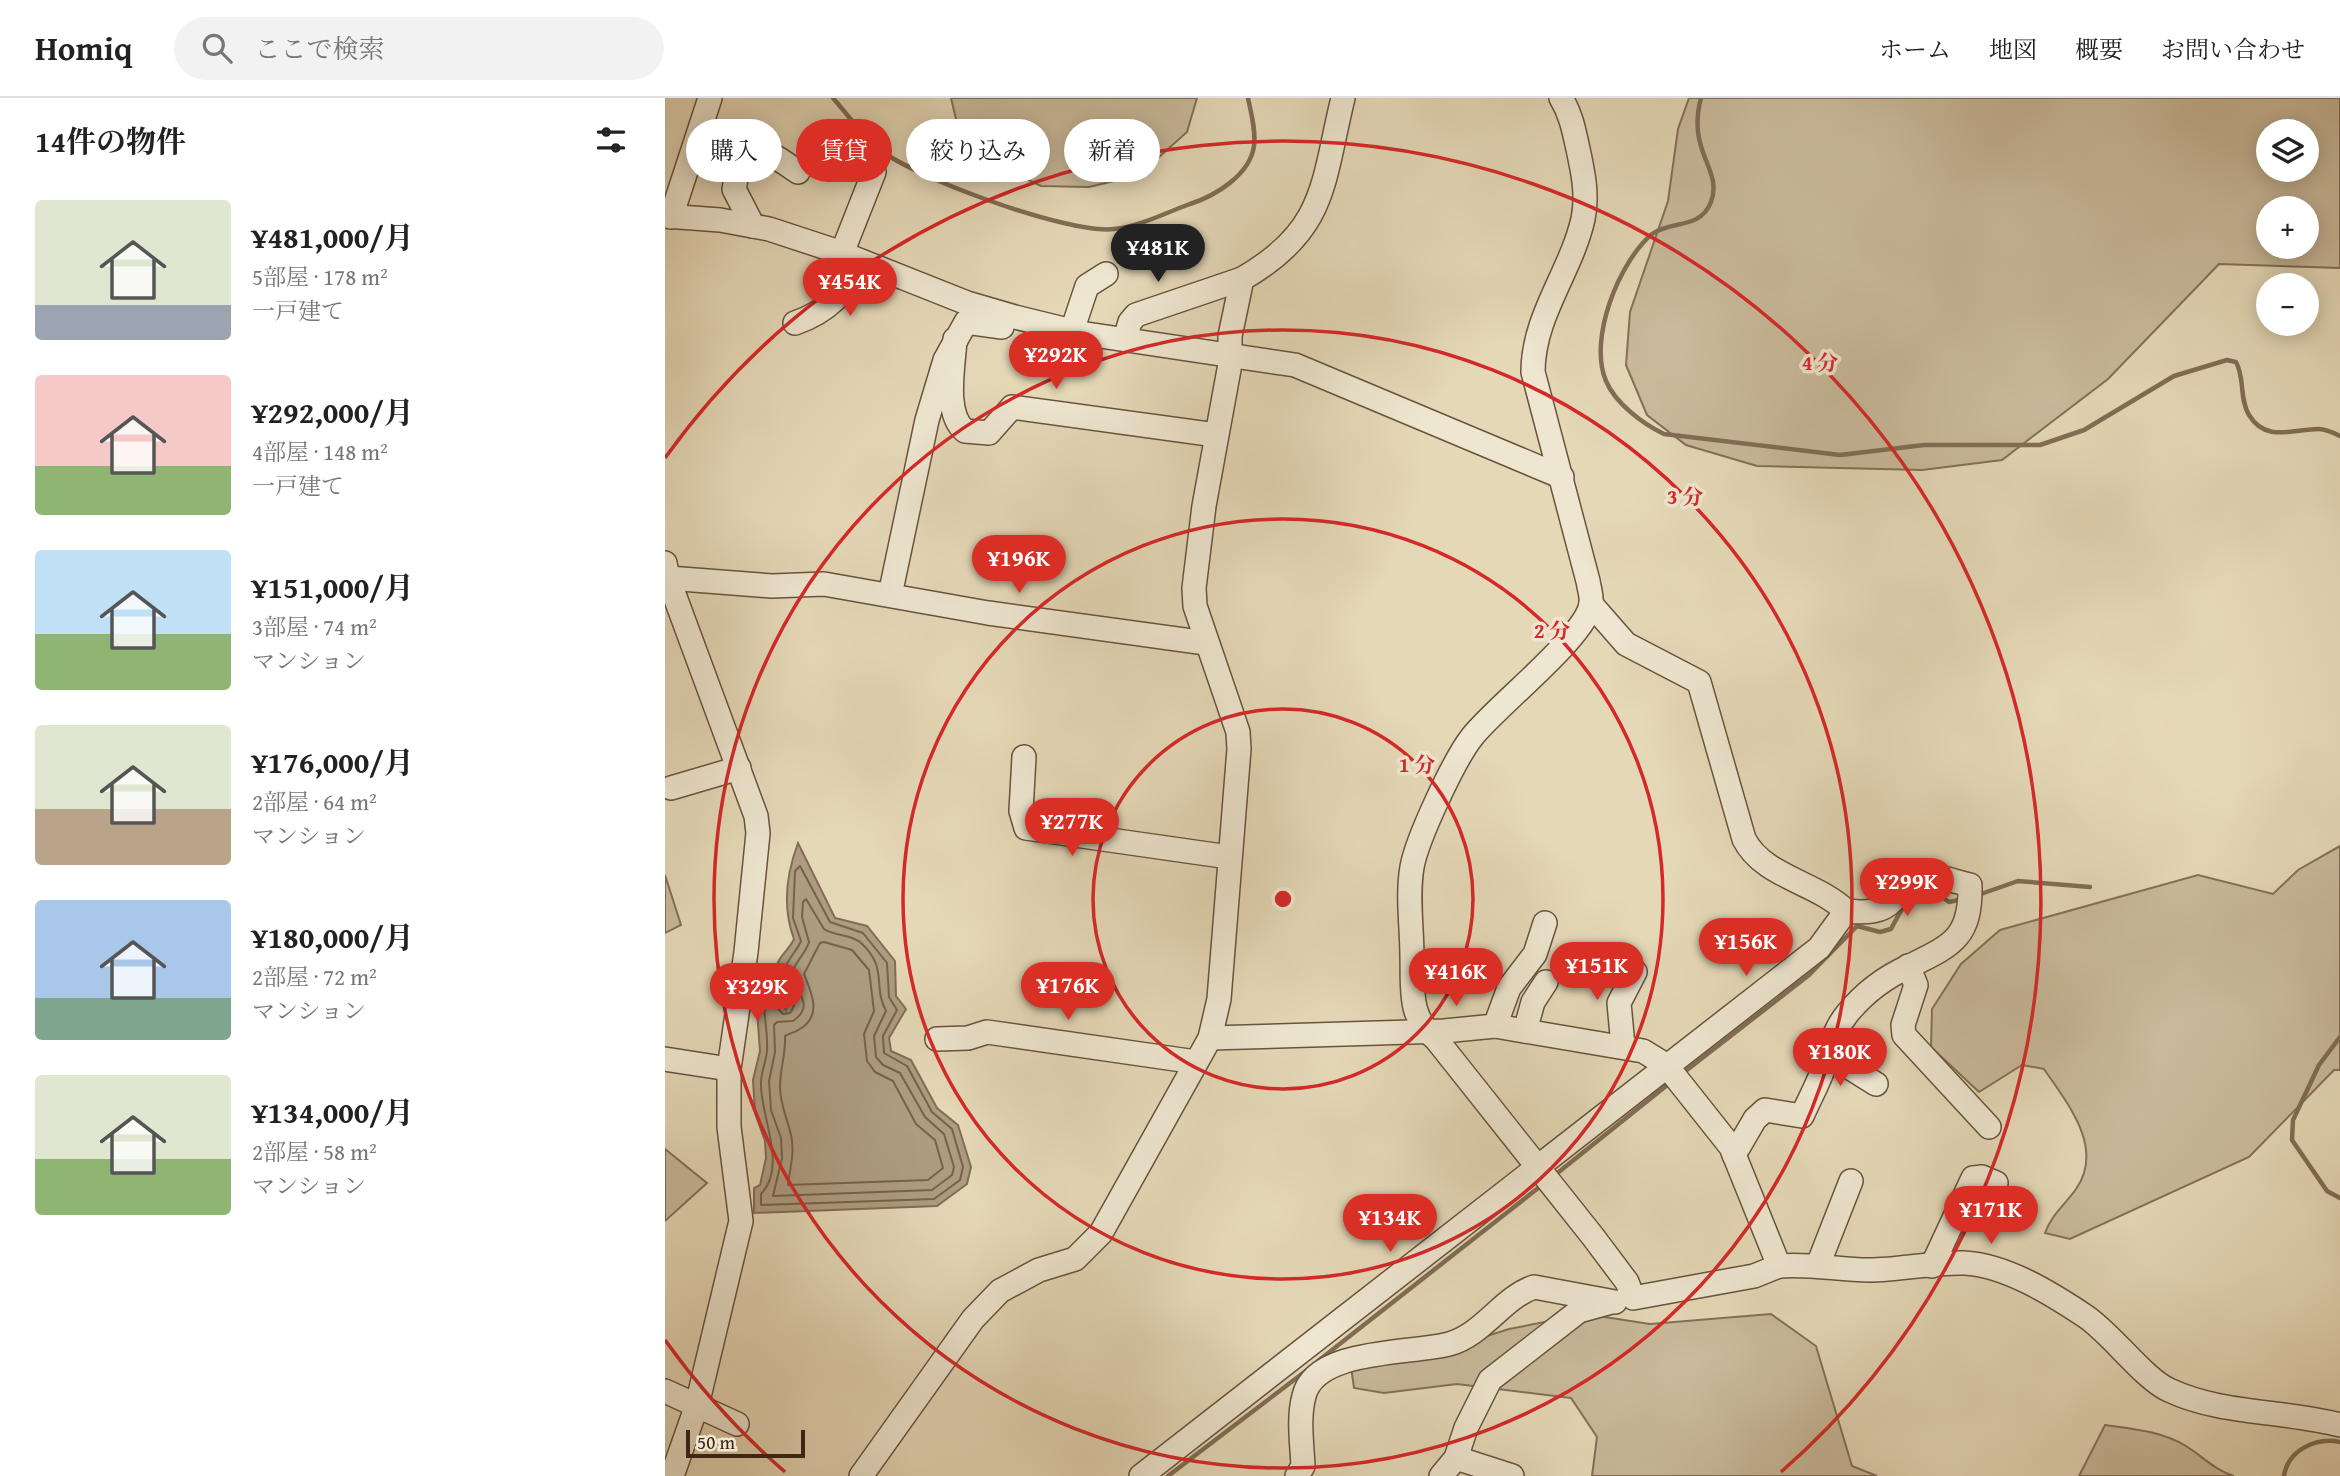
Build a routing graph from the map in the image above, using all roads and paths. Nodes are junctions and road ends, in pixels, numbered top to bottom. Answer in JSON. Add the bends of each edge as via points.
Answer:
{"nodes":[{"id":1,"x":711,"y":98,"type":"edge"},
{"id":2,"x":1343,"y":98,"type":"edge"},
{"id":3,"x":1561,"y":98,"type":"edge"},
{"id":4,"x":796,"y":171,"type":"edge"},
{"id":5,"x":872,"y":182,"type":"edge"},
{"id":6,"x":668,"y":217,"type":"edge"},
{"id":7,"x":753,"y":226,"type":"junction"},
{"id":8,"x":853,"y":258,"type":"junction"},
{"id":9,"x":1106,"y":274,"type":"dead end"},
{"id":10,"x":1242,"y":279,"type":"junction"},
{"id":11,"x":1011,"y":316,"type":"junction"},
{"id":12,"x":795,"y":323,"type":"dead end"},
{"id":13,"x":1072,"y":331,"type":"junction"},
{"id":14,"x":955,"y":339,"type":"junction"},
{"id":15,"x":1125,"y":339,"type":"junction"},
{"id":16,"x":1229,"y":354,"type":"junction"},
{"id":17,"x":1216,"y":435,"type":"junction"},
{"id":18,"x":1562,"y":477,"type":"junction"},
{"id":19,"x":666,"y":570,"type":"edge"},
{"id":20,"x":890,"y":595,"type":"junction"},
{"id":21,"x":1591,"y":604,"type":"junction"},
{"id":22,"x":1206,"y":643,"type":"junction"},
{"id":23,"x":1024,"y":757,"type":"dead end"},
{"id":24,"x":739,"y":768,"type":"junction"},
{"id":25,"x":671,"y":788,"type":"dead end"},
{"id":26,"x":1229,"y":857,"type":"junction"},
{"id":27,"x":1846,"y":911,"type":"junction"},
{"id":28,"x":1545,"y":923,"type":"dead end"},
{"id":29,"x":1908,"y":966,"type":"junction"},
{"id":30,"x":1635,"y":972,"type":"dead end"},
{"id":31,"x":1546,"y":982,"type":"dead end"},
{"id":32,"x":1495,"y":1026,"type":"junction"},
{"id":33,"x":1424,"y":1030,"type":"junction"},
{"id":34,"x":1525,"y":1031,"type":"junction"},
{"id":35,"x":1210,"y":1038,"type":"junction"},
{"id":36,"x":937,"y":1039,"type":"dead end"},
{"id":37,"x":1623,"y":1046,"type":"junction"},
{"id":38,"x":1828,"y":1054,"type":"junction"},
{"id":39,"x":665,"y":1059,"type":"edge"},
{"id":40,"x":1196,"y":1062,"type":"junction"},
{"id":41,"x":729,"y":1069,"type":"junction"},
{"id":42,"x":1674,"y":1074,"type":"junction"},
{"id":43,"x":1876,"y":1084,"type":"dead end"},
{"id":44,"x":1989,"y":1127,"type":"dead end"},
{"id":45,"x":1734,"y":1156,"type":"junction"},
{"id":46,"x":1543,"y":1176,"type":"junction"},
{"id":47,"x":1851,"y":1181,"type":"dead end"},
{"id":48,"x":1996,"y":1183,"type":"dead end"},
{"id":49,"x":1818,"y":1265,"type":"junction"},
{"id":50,"x":1779,"y":1266,"type":"junction"},
{"id":51,"x":1932,"y":1266,"type":"junction"},
{"id":52,"x":1624,"y":1300,"type":"junction"},
{"id":53,"x":665,"y":1391,"type":"edge"},
{"id":54,"x":697,"y":1405,"type":"junction"},
{"id":55,"x":737,"y":1424,"type":"dead end"},
{"id":56,"x":2340,"y":1425,"type":"edge"},
{"id":57,"x":1456,"y":1458,"type":"junction"},
{"id":58,"x":672,"y":1476,"type":"edge"},
{"id":59,"x":861,"y":1476,"type":"edge"},
{"id":60,"x":1141,"y":1476,"type":"edge"},
{"id":61,"x":1297,"y":1476,"type":"edge"},
{"id":62,"x":1441,"y":1476,"type":"edge"},
{"id":63,"x":1512,"y":1476,"type":"edge"}],
"edges":[{"from":1,"to":6,"type":"street"},
{"from":2,"to":10,"type":"street","via":[[1315,210],[1287,247]]},
{"from":3,"to":18,"type":"street","via":[[1571,118],[1585,184],[1584,205],[1578,232],[1538,331],[1533,362]]},
{"from":4,"to":7,"type":"street","via":[[761,150],[743,156],[734,189]]},
{"from":5,"to":8,"type":"street"},
{"from":6,"to":7,"type":"street"},
{"from":7,"to":8,"type":"street"},
{"from":8,"to":11,"type":"street"},
{"from":8,"to":12,"type":"street","via":[[836,301]]},
{"from":9,"to":13,"type":"street","via":[[1087,286]]},
{"from":10,"to":15,"type":"street","via":[[1136,315]]},
{"from":10,"to":16,"type":"street"},
{"from":11,"to":13,"type":"street"},
{"from":11,"to":14,"type":"street","via":[[999,327],[966,322]]},
{"from":13,"to":15,"type":"street"},
{"from":14,"to":17,"type":"street","via":[[953,408],[955,420],[965,431],[989,433],[1012,407]]},
{"from":14,"to":20,"type":"street","via":[[927,420]]},
{"from":15,"to":16,"type":"street"},
{"from":16,"to":17,"type":"street"},
{"from":16,"to":18,"type":"street","via":[[1294,365]]},
{"from":17,"to":22,"type":"street","via":[[1194,588]]},
{"from":18,"to":21,"type":"street"},
{"from":19,"to":20,"type":"street","via":[[772,586],[824,584]]},
{"from":19,"to":24,"type":"street"},
{"from":20,"to":22,"type":"street"},
{"from":21,"to":27,"type":"street","via":[[1626,644],[1699,682],[1749,850]]},
{"from":21,"to":33,"type":"street","via":[[1569,637],[1472,737],[1454,766],[1419,846],[1412,866],[1411,922],[1415,1008]]},
{"from":22,"to":26,"type":"street","via":[[1238,732]]},
{"from":23,"to":26,"type":"street","via":[[1021,811],[1026,828]]},
{"from":24,"to":25,"type":"street"},
{"from":24,"to":41,"type":"street","via":[[758,833]]},
{"from":26,"to":35,"type":"street","via":[[1219,999]]},
{"from":27,"to":29,"type":"street","via":[[1883,909],[1918,877],[1970,885],[1965,926],[1955,941]]},
{"from":27,"to":42,"type":"street","via":[[1819,948]]},
{"from":28,"to":32,"type":"street","via":[[1535,954],[1512,981]]},
{"from":29,"to":38,"type":"street","via":[[1868,990],[1845,1016],[1830,1040]]},
{"from":29,"to":44,"type":"street","via":[[1916,985],[1904,1035]]},
{"from":30,"to":37,"type":"street","via":[[1619,1003]]},
{"from":31,"to":34,"type":"street","via":[[1533,1002]]},
{"from":32,"to":33,"type":"street"},
{"from":32,"to":34,"type":"street"},
{"from":33,"to":35,"type":"street"},
{"from":33,"to":46,"type":"street","via":[[1436,1039]]},
{"from":34,"to":37,"type":"street"},
{"from":35,"to":40,"type":"street"},
{"from":36,"to":40,"type":"street","via":[[986,1032]]},
{"from":37,"to":42,"type":"street","via":[[1643,1051]]},
{"from":38,"to":43,"type":"street"},
{"from":38,"to":45,"type":"street","via":[[1802,1116],[1765,1110]]},
{"from":39,"to":41,"type":"street"},
{"from":40,"to":59,"type":"street","via":[[1101,1233],[1075,1259],[1039,1270],[1000,1291],[973,1319]]},
{"from":41,"to":54,"type":"street","via":[[729,1127],[741,1221]]},
{"from":42,"to":45,"type":"street"},
{"from":42,"to":46,"type":"street"},
{"from":45,"to":50,"type":"street"},
{"from":46,"to":52,"type":"street","via":[[1627,1282]]},
{"from":46,"to":60,"type":"street"},
{"from":47,"to":49,"type":"street"},
{"from":48,"to":51,"type":"street","via":[[1973,1178]]},
{"from":49,"to":50,"type":"street"},
{"from":49,"to":51,"type":"street","via":[[1865,1270]]},
{"from":50,"to":52,"type":"street","via":[[1742,1279]]},
{"from":51,"to":56,"type":"street","via":[[1981,1265],[2057,1298],[2089,1318],[2165,1389],[2196,1401],[2302,1415]]},
{"from":52,"to":57,"type":"street","via":[[1579,1311],[1496,1374],[1475,1407]]},
{"from":52,"to":61,"type":"street","via":[[1534,1287],[1449,1344],[1365,1356],[1317,1376],[1304,1395],[1303,1466]]},
{"from":53,"to":54,"type":"street"},
{"from":54,"to":55,"type":"street"},
{"from":54,"to":58,"type":"street"},
{"from":57,"to":62,"type":"street"},
{"from":57,"to":63,"type":"street"}]}
